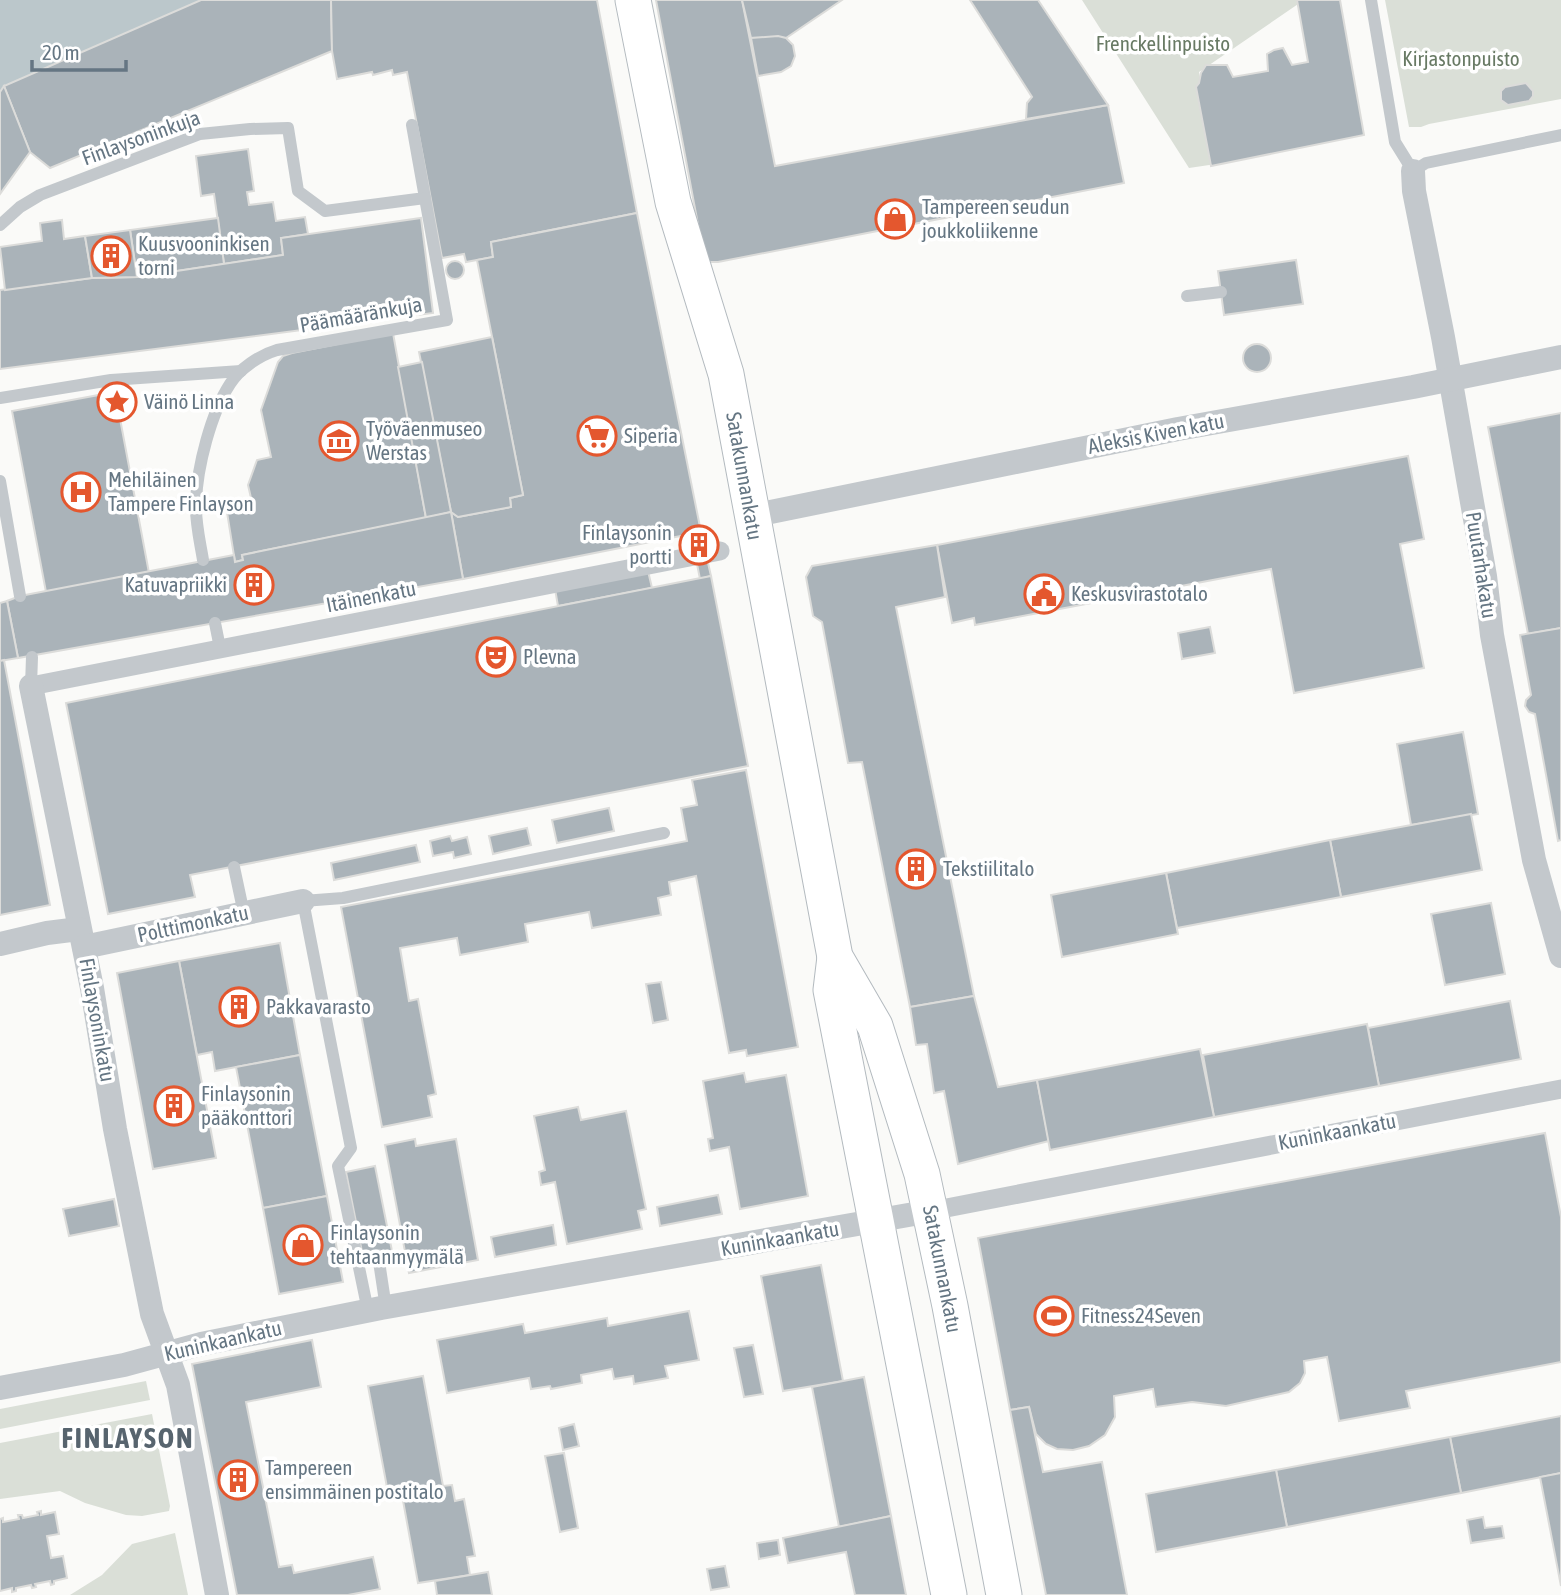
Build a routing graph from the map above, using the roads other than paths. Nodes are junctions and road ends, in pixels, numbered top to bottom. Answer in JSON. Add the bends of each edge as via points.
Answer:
{"nodes":[{"id":1,"x":633,"y":0,"type":"edge"},
{"id":2,"x":1371,"y":0,"type":"edge"},
{"id":3,"x":412,"y":125,"type":"dead end"},
{"id":4,"x":1561,"y":135,"type":"edge"},
{"id":5,"x":1413,"y":171,"type":"junction"},
{"id":6,"x":425,"y":198,"type":"junction"},
{"id":7,"x":0,"y":225,"type":"edge"},
{"id":8,"x":1221,"y":292,"type":"dead end"},
{"id":9,"x":1187,"y":296,"type":"dead end"},
{"id":10,"x":1561,"y":357,"type":"edge"},
{"id":11,"x":241,"y":371,"type":"junction"},
{"id":12,"x":1450,"y":380,"type":"junction"},
{"id":13,"x":0,"y":398,"type":"edge"},
{"id":14,"x":0,"y":481,"type":"edge"},
{"id":15,"x":751,"y":516,"type":"junction"},
{"id":16,"x":720,"y":551,"type":"dead end"},
{"id":17,"x":203,"y":560,"type":"dead end"},
{"id":18,"x":20,"y":596,"type":"dead end"},
{"id":19,"x":215,"y":623,"type":"dead end"},
{"id":20,"x":220,"y":648,"type":"junction"},
{"id":21,"x":32,"y":657,"type":"dead end"},
{"id":22,"x":31,"y":686,"type":"junction"},
{"id":23,"x":664,"y":834,"type":"dead end"},
{"id":24,"x":234,"y":867,"type":"dead end"},
{"id":25,"x":303,"y":901,"type":"junction"},
{"id":26,"x":244,"y":914,"type":"junction"},
{"id":27,"x":82,"y":938,"type":"junction"},
{"id":28,"x":0,"y":944,"type":"edge"},
{"id":29,"x":1561,"y":956,"type":"edge"},
{"id":30,"x":835,"y":957,"type":"junction"},
{"id":31,"x":1561,"y":1089,"type":"edge"},
{"id":32,"x":931,"y":1211,"type":"junction"},
{"id":33,"x":877,"y":1222,"type":"junction"},
{"id":34,"x":377,"y":1255,"type":"dead end"},
{"id":35,"x":377,"y":1309,"type":"junction"},
{"id":36,"x":166,"y":1353,"type":"junction"},
{"id":37,"x":0,"y":1388,"type":"edge"},
{"id":38,"x":217,"y":1595,"type":"edge"},
{"id":39,"x":949,"y":1595,"type":"edge"},
{"id":40,"x":1004,"y":1595,"type":"edge"}],
"edges":[{"from":1,"to":15,"type":"main road","name":"Satakunnankatu","via":[[673,202],[726,374]]},
{"from":2,"to":5,"type":"lane","via":[[1395,142]]},
{"from":3,"to":6,"type":"lane"},
{"from":4,"to":5,"type":"lane","via":[[1426,163]]},
{"from":5,"to":12,"type":"street","name":"Puutarhakatu"},
{"from":6,"to":7,"type":"lane","name":"Finlaysoninkuja","via":[[325,211],[298,191],[288,128],[250,129],[200,134],[40,195]]},
{"from":6,"to":11,"type":"lane","name":"Päämääränkuja","via":[[447,320],[270,352]]},
{"from":8,"to":9,"type":"lane"},
{"from":10,"to":12,"type":"street","name":"Aleksis Kiven katu"},
{"from":11,"to":13,"type":"lane","via":[[111,380]]},
{"from":11,"to":17,"type":"lane","via":[[224,395],[200,471],[196,502]]},
{"from":12,"to":15,"type":"street","name":"Aleksis Kiven katu","via":[[1178,429]]},
{"from":12,"to":29,"type":"street","name":"Puutarhakatu","via":[[1534,860]]},
{"from":14,"to":18,"type":"lane"},
{"from":15,"to":30,"type":"main road","name":"Satakunnankatu"},
{"from":16,"to":20,"type":"street","name":"Itäinenkatu"},
{"from":19,"to":20,"type":"lane"},
{"from":20,"to":22,"type":"street","name":"Itäinenkatu"},
{"from":21,"to":22,"type":"lane"},
{"from":22,"to":27,"type":"street","name":"Finlaysoninkatu"},
{"from":23,"to":25,"type":"lane","via":[[343,898]]},
{"from":24,"to":26,"type":"lane"},
{"from":25,"to":26,"type":"street","name":"Polttimonkatu"},
{"from":25,"to":35,"type":"lane","via":[[351,1148],[338,1166]]},
{"from":26,"to":27,"type":"street","name":"Polttimonkatu"},
{"from":27,"to":28,"type":"street","name":"Polttimonkatu","via":[[47,933]]},
{"from":27,"to":36,"type":"street","name":"Finlaysoninkatu","via":[[152,1314]]},
{"from":30,"to":32,"type":"main road","name":"Satakunnankatu","via":[[874,1026]]},
{"from":30,"to":33,"type":"main road","name":"Satakunnankatu","via":[[831,990]]},
{"from":31,"to":32,"type":"street","name":"Kuninkaankatu"},
{"from":32,"to":33,"type":"street","name":"Kuninkaankatu"},
{"from":32,"to":40,"type":"main road","name":"Satakunnankatu"},
{"from":33,"to":35,"type":"street","name":"Kuninkaankatu"},
{"from":33,"to":39,"type":"main road","name":"Satakunnankatu"},
{"from":34,"to":35,"type":"lane"},
{"from":35,"to":36,"type":"street","name":"Kuninkaankatu"},
{"from":36,"to":37,"type":"street","name":"Kuninkaankatu"},
{"from":36,"to":38,"type":"street","name":"Finlaysoninkatu","via":[[178,1385]]}]}
